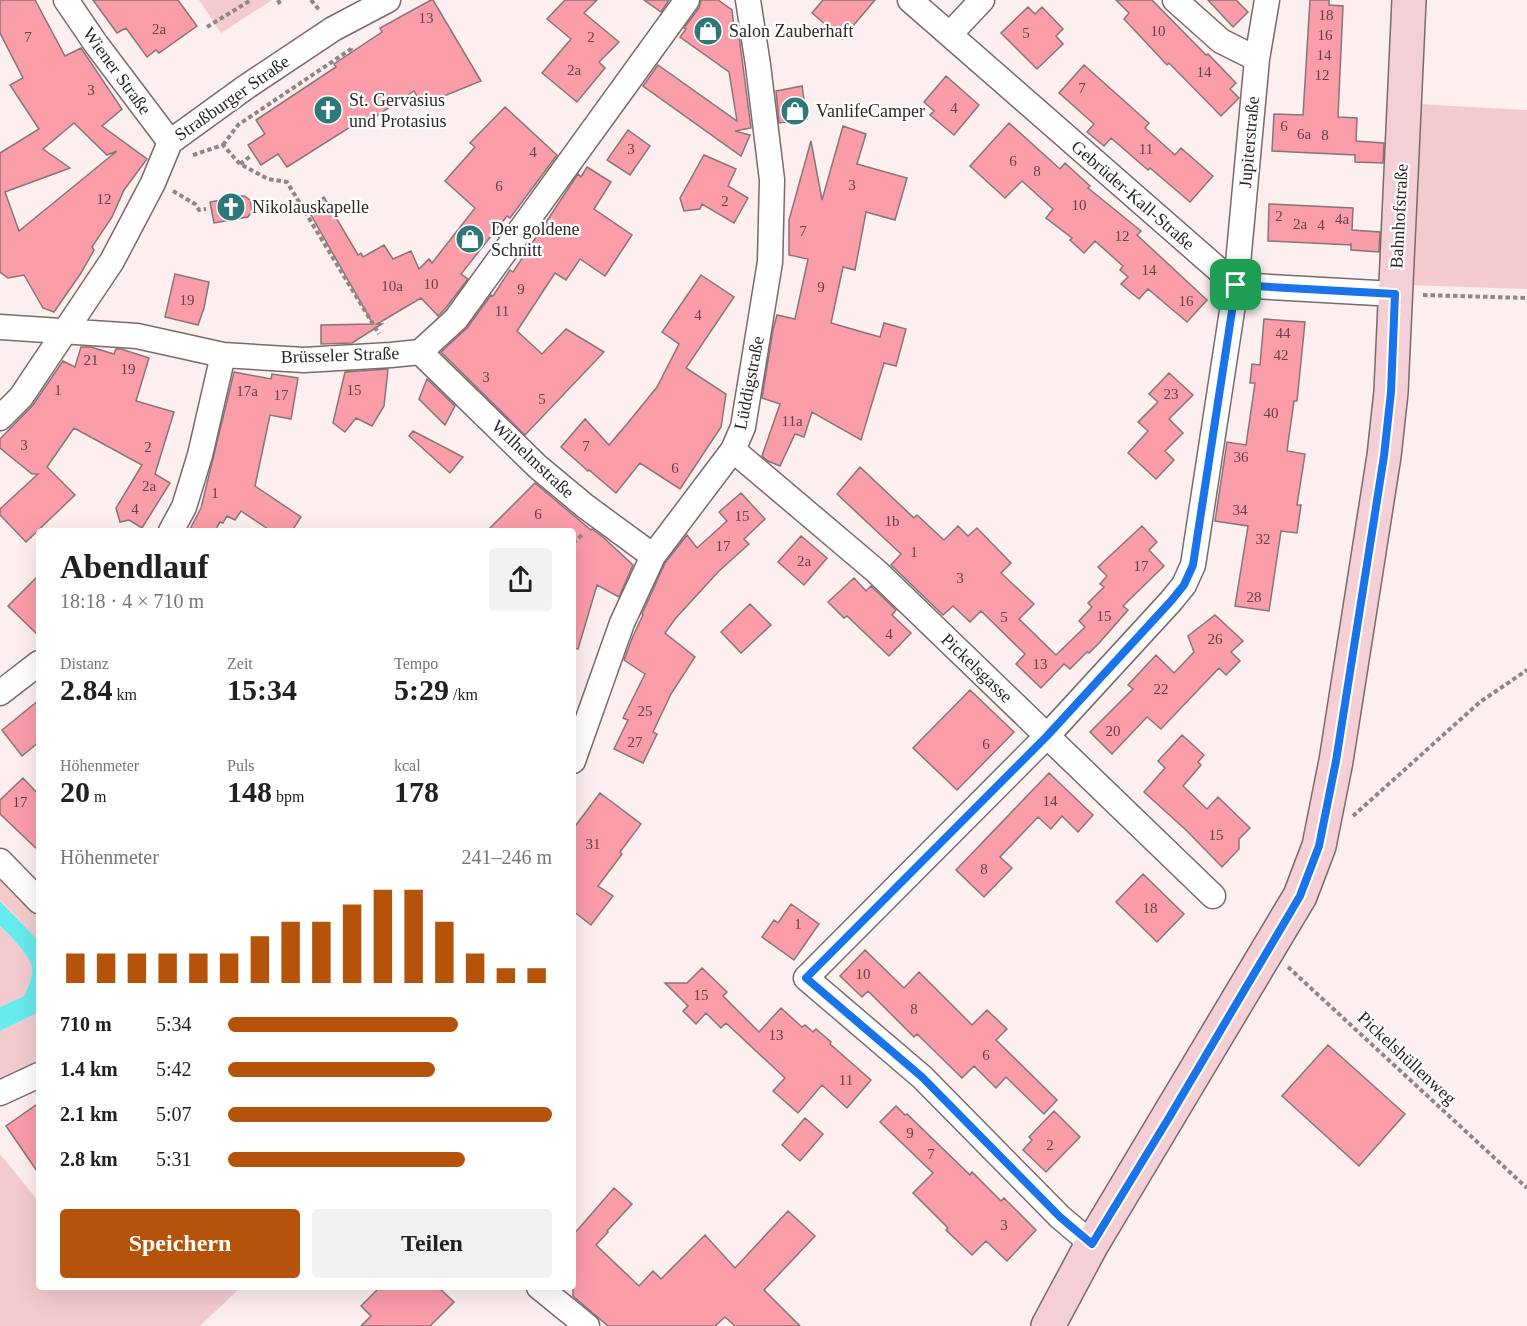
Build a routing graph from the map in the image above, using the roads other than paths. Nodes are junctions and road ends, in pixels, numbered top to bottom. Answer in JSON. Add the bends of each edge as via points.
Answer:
{"nodes":[{"id":1,"x":66,"y":0,"type":"edge"},
{"id":2,"x":388,"y":0,"type":"edge"},
{"id":3,"x":687,"y":0,"type":"edge"},
{"id":4,"x":748,"y":0,"type":"edge"},
{"id":5,"x":910,"y":0,"type":"edge"},
{"id":6,"x":982,"y":0,"type":"edge"},
{"id":7,"x":1175,"y":0,"type":"edge"},
{"id":8,"x":1267,"y":0,"type":"edge"},
{"id":9,"x":1409,"y":0,"type":"edge"},
{"id":10,"x":950,"y":34,"type":"junction"},
{"id":11,"x":1257,"y":59,"type":"junction"},
{"id":12,"x":170,"y":142,"type":"junction"},
{"id":13,"x":1236,"y":285,"type":"junction"},
{"id":14,"x":1395,"y":294,"type":"junction"},
{"id":15,"x":0,"y":327,"type":"edge"},
{"id":16,"x":65,"y":330,"type":"junction"},
{"id":17,"x":420,"y":352,"type":"junction"},
{"id":18,"x":223,"y":355,"type":"junction"},
{"id":19,"x":0,"y":418,"type":"edge"},
{"id":20,"x":733,"y":450,"type":"junction"},
{"id":21,"x":173,"y":528,"type":"edge"},
{"id":22,"x":654,"y":556,"type":"junction"},
{"id":23,"x":36,"y":665,"type":"edge"},
{"id":24,"x":0,"y":693,"type":"edge"},
{"id":25,"x":1047,"y":736,"type":"junction"},
{"id":26,"x":576,"y":753,"type":"edge"},
{"id":27,"x":0,"y":861,"type":"edge"},
{"id":28,"x":1213,"y":896,"type":"dead end"},
{"id":29,"x":36,"y":898,"type":"edge"},
{"id":30,"x":36,"y":1077,"type":"edge"},
{"id":31,"x":0,"y":1093,"type":"edge"},
{"id":32,"x":1092,"y":1244,"type":"junction"},
{"id":33,"x":543,"y":1290,"type":"edge"},
{"id":34,"x":587,"y":1326,"type":"edge"},
{"id":35,"x":1048,"y":1326,"type":"edge"}],
"edges":[{"from":1,"to":12,"type":"street","name":"Wiener Straße"},
{"from":2,"to":12,"type":"street","name":"Straßburger Straße","via":[[333,29]]},
{"from":3,"to":17,"type":"street","name":"Brüsseler Straße","via":[[456,319]]},
{"from":4,"to":20,"type":"street","name":"Lüddigstraße","via":[[772,180],[770,262],[743,427]]},
{"from":5,"to":10,"type":"street","name":"Gebrüder-Kall-Straße"},
{"from":6,"to":10,"type":"street"},
{"from":7,"to":11,"type":"street","via":[[1221,41]]},
{"from":8,"to":11,"type":"street","name":"Jupiterstraße"},
{"from":9,"to":14,"type":"main road","name":"Bahnhofstraße"},
{"from":10,"to":13,"type":"street","name":"Gebrüder-Kall-Straße"},
{"from":11,"to":13,"type":"street","name":"Jupiterstraße"},
{"from":12,"to":16,"type":"street","name":"Straßburger Straße","via":[[112,261]]},
{"from":13,"to":14,"type":"street"},
{"from":13,"to":25,"type":"street","name":"Jupiterstraße","via":[[1193,565],[1171,601]]},
{"from":14,"to":32,"type":"main road","name":"Bahnhofstraße","via":[[1384,456],[1319,846],[1300,896]]},
{"from":15,"to":16,"type":"street","name":"Brüsseler Straße"},
{"from":16,"to":18,"type":"street","name":"Brüsseler Straße","via":[[137,336]]},
{"from":16,"to":19,"type":"street","name":"Straßburger Straße","via":[[21,396]]},
{"from":17,"to":18,"type":"street","name":"Brüsseler Straße","via":[[304,360]]},
{"from":17,"to":22,"type":"street","name":"Wilhelmstraße","via":[[538,467],[585,507]]},
{"from":18,"to":21,"type":"street","via":[[200,455],[184,507]]},
{"from":20,"to":22,"type":"street","name":"Lüddigstraße"},
{"from":20,"to":25,"type":"street","name":"Pickelsgasse","via":[[876,570]]},
{"from":22,"to":26,"type":"street","name":"Lüddigstraße","via":[[622,623]]},
{"from":23,"to":24,"type":"street"},
{"from":25,"to":28,"type":"street","name":"Pickelsgasse"},
{"from":25,"to":32,"type":"street","name":"Jupiterstraße","via":[[806,978],[922,1077],[1060,1217]]},
{"from":27,"to":29,"type":"street"},
{"from":30,"to":31,"type":"street"},
{"from":32,"to":35,"type":"main road","name":"Bahnhofstraße"},
{"from":33,"to":34,"type":"street"}]}
